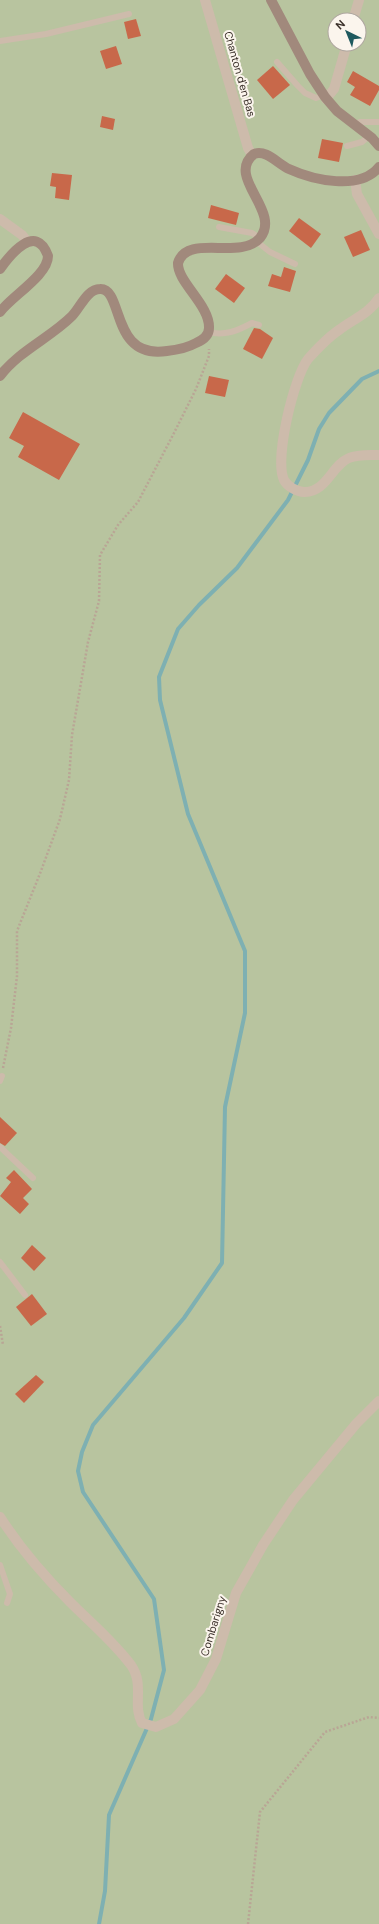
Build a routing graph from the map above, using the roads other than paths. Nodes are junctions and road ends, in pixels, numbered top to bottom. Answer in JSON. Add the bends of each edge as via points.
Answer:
{"nodes":[{"id":1,"x":205,"y":0,"type":"edge"},
{"id":2,"x":271,"y":0,"type":"edge"},
{"id":3,"x":359,"y":0,"type":"edge"},
{"id":4,"x":355,"y":12,"type":"edge"},
{"id":5,"x":129,"y":14,"type":"dead end"},
{"id":6,"x":0,"y":41,"type":"edge"},
{"id":7,"x":345,"y":52,"type":"edge"},
{"id":8,"x":277,"y":62,"type":"dead end"},
{"id":9,"x":325,"y":97,"type":"junction"},
{"id":10,"x":379,"y":122,"type":"edge"},
{"id":11,"x":354,"y":125,"type":"junction"},
{"id":12,"x":369,"y":136,"type":"junction"},
{"id":13,"x":347,"y":146,"type":"dead end"},
{"id":14,"x":379,"y":146,"type":"edge"},
{"id":15,"x":252,"y":155,"type":"junction"},
{"id":16,"x":379,"y":167,"type":"edge"},
{"id":17,"x":355,"y":180,"type":"junction"},
{"id":18,"x":0,"y":219,"type":"edge"},
{"id":19,"x":218,"y":227,"type":"dead end"},
{"id":20,"x":379,"y":234,"type":"edge"},
{"id":21,"x":258,"y":240,"type":"junction"},
{"id":22,"x":28,"y":242,"type":"junction"},
{"id":23,"x":295,"y":264,"type":"dead end"},
{"id":24,"x":0,"y":268,"type":"edge"},
{"id":25,"x":379,"y":298,"type":"edge"},
{"id":26,"x":0,"y":312,"type":"edge"},
{"id":27,"x":259,"y":325,"type":"dead end"},
{"id":28,"x":207,"y":335,"type":"junction"},
{"id":29,"x":0,"y":376,"type":"edge"},
{"id":30,"x":379,"y":455,"type":"edge"},
{"id":31,"x":0,"y":1147,"type":"edge"},
{"id":32,"x":33,"y":1178,"type":"dead end"},
{"id":33,"x":0,"y":1262,"type":"edge"},
{"id":34,"x":25,"y":1295,"type":"dead end"},
{"id":35,"x":379,"y":1401,"type":"edge"},
{"id":36,"x":0,"y":1517,"type":"edge"},
{"id":37,"x":0,"y":1565,"type":"edge"},
{"id":38,"x":7,"y":1603,"type":"dead end"}],
"edges":[{"from":1,"to":15,"type":"street","name":"Chanton d'en Bas"},
{"from":2,"to":9,"type":"street","via":[[307,70]]},
{"from":3,"to":4,"type":"street"},
{"from":5,"to":6,"type":"lane","via":[[46,34]]},
{"from":7,"to":9,"type":"street","via":[[334,89]]},
{"from":8,"to":9,"type":"lane","via":[[306,93],[316,98]]},
{"from":9,"to":11,"type":"street"},
{"from":10,"to":11,"type":"lane","via":[[360,122]]},
{"from":11,"to":12,"type":"street"},
{"from":12,"to":13,"type":"lane","via":[[362,142]]},
{"from":12,"to":14,"type":"street"},
{"from":15,"to":17,"type":"street","via":[[262,153],[290,169],[316,178]]},
{"from":15,"to":21,"type":"street","via":[[247,163],[246,172],[265,217],[265,227]]},
{"from":16,"to":17,"type":"street","via":[[369,176]]},
{"from":17,"to":20,"type":"street","via":[[357,194]]},
{"from":18,"to":22,"type":"street"},
{"from":19,"to":21,"type":"lane","via":[[252,233]]},
{"from":21,"to":23,"type":"lane","via":[[270,252]]},
{"from":21,"to":28,"type":"street","via":[[240,248],[192,249],[182,254],[178,260],[179,271],[208,320]]},
{"from":22,"to":24,"type":"street","via":[[16,249]]},
{"from":22,"to":26,"type":"street","via":[[34,242],[42,247],[47,253],[47,262],[40,273]]},
{"from":25,"to":30,"type":"street","via":[[369,310],[327,340],[302,370],[285,428],[281,465],[284,480],[289,486],[309,492],[325,483],[348,458]]},
{"from":27,"to":28,"type":"lane","via":[[252,323],[220,335]]},
{"from":28,"to":29,"type":"street","via":[[198,343],[181,349],[144,351],[132,342],[123,329],[109,294],[98,289],[89,294],[71,316],[23,352]]},
{"from":31,"to":32,"type":"lane"},
{"from":33,"to":34,"type":"lane"},
{"from":35,"to":36,"type":"street","name":"Combarigny","via":[[351,1430],[293,1500],[263,1545],[236,1593],[216,1659],[200,1690],[174,1719],[156,1727],[142,1723],[137,1714],[140,1687],[132,1667],[103,1632],[70,1602],[22,1549]]},
{"from":37,"to":38,"type":"lane","via":[[10,1594]]}]}
